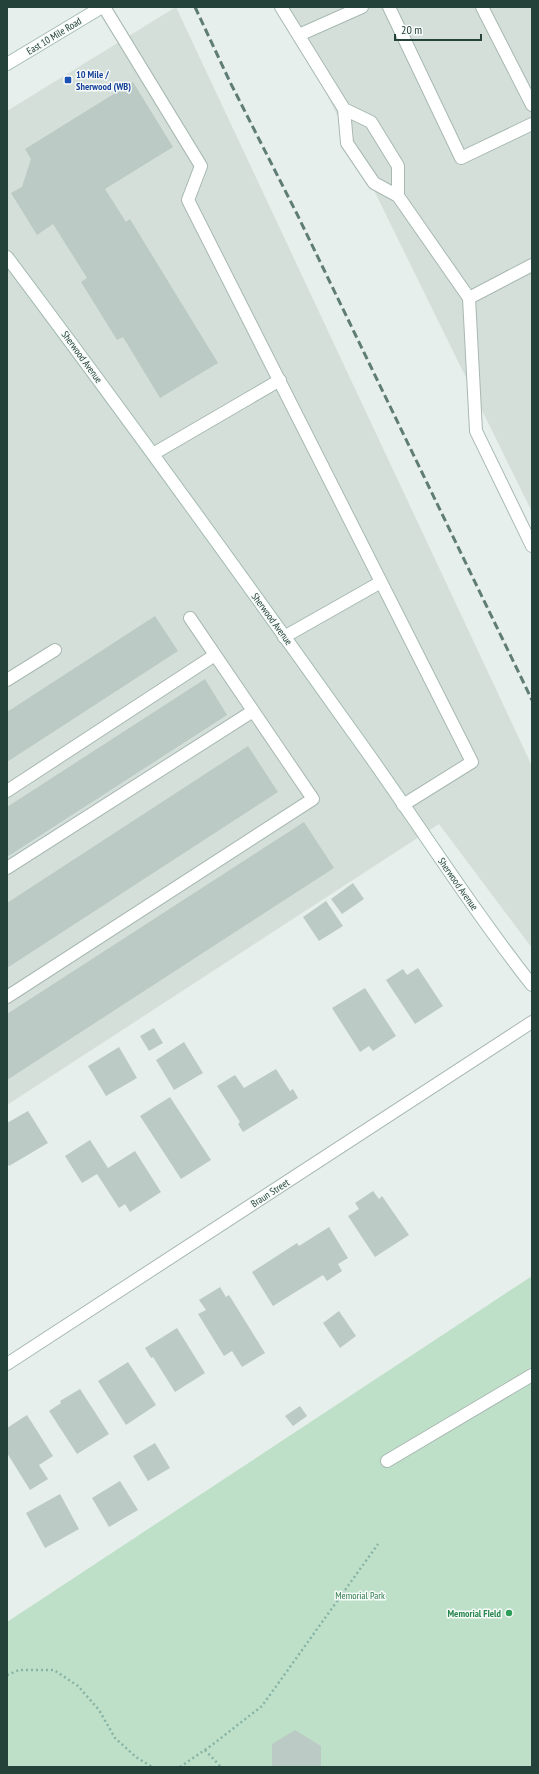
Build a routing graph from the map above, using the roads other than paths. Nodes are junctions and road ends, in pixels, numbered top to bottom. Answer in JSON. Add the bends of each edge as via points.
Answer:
{"nodes":[{"id":1,"x":103,"y":7,"type":"edge"},
{"id":2,"x":281,"y":7,"type":"edge"},
{"id":3,"x":362,"y":7,"type":"edge"},
{"id":4,"x":389,"y":7,"type":"edge"},
{"id":5,"x":482,"y":7,"type":"edge"},
{"id":6,"x":299,"y":35,"type":"junction"},
{"id":7,"x":7,"y":64,"type":"edge"},
{"id":8,"x":532,"y":105,"type":"edge"},
{"id":9,"x":344,"y":109,"type":"junction"},
{"id":10,"x":532,"y":124,"type":"edge"},
{"id":11,"x":398,"y":196,"type":"junction"},
{"id":12,"x":7,"y":257,"type":"edge"},
{"id":13,"x":532,"y":265,"type":"edge"},
{"id":14,"x":469,"y":298,"type":"junction"},
{"id":15,"x":280,"y":380,"type":"junction"},
{"id":16,"x":153,"y":454,"type":"junction"},
{"id":17,"x":532,"y":546,"type":"edge"},
{"id":18,"x":381,"y":582,"type":"junction"},
{"id":19,"x":190,"y":618,"type":"dead end"},
{"id":20,"x":284,"y":636,"type":"junction"},
{"id":21,"x":55,"y":650,"type":"dead end"},
{"id":22,"x":215,"y":655,"type":"junction"},
{"id":23,"x":7,"y":680,"type":"edge"},
{"id":24,"x":253,"y":711,"type":"junction"},
{"id":25,"x":7,"y":791,"type":"edge"},
{"id":26,"x":403,"y":804,"type":"junction"},
{"id":27,"x":7,"y":868,"type":"edge"},
{"id":28,"x":532,"y":985,"type":"edge"},
{"id":29,"x":7,"y":997,"type":"edge"},
{"id":30,"x":532,"y":1022,"type":"edge"},
{"id":31,"x":7,"y":1364,"type":"edge"},
{"id":32,"x":532,"y":1376,"type":"edge"},
{"id":33,"x":386,"y":1461,"type":"dead end"}],
"edges":[{"from":1,"to":7,"type":"street","name":"East 10 Mile Road"},
{"from":1,"to":15,"type":"street","via":[[201,166],[188,200]]},
{"from":2,"to":6,"type":"street"},
{"from":3,"to":6,"type":"street"},
{"from":4,"to":10,"type":"street","via":[[461,158]]},
{"from":5,"to":8,"type":"street"},
{"from":6,"to":9,"type":"street"},
{"from":9,"to":11,"type":"street","via":[[347,143],[374,183]]},
{"from":9,"to":11,"type":"street","via":[[371,122],[398,166]]},
{"from":11,"to":14,"type":"street"},
{"from":12,"to":16,"type":"street","name":"Sherwood Avenue"},
{"from":13,"to":14,"type":"street"},
{"from":14,"to":17,"type":"street","via":[[476,431]]},
{"from":15,"to":16,"type":"street"},
{"from":15,"to":18,"type":"street"},
{"from":16,"to":20,"type":"street","name":"Sherwood Avenue"},
{"from":18,"to":20,"type":"street"},
{"from":18,"to":26,"type":"street","via":[[472,762]]},
{"from":19,"to":22,"type":"street"},
{"from":20,"to":26,"type":"street","name":"Sherwood Avenue"},
{"from":21,"to":23,"type":"street"},
{"from":22,"to":24,"type":"street"},
{"from":22,"to":25,"type":"street"},
{"from":24,"to":27,"type":"street"},
{"from":24,"to":29,"type":"street","via":[[313,799]]},
{"from":26,"to":28,"type":"street","name":"Sherwood Avenue","via":[[482,919]]},
{"from":30,"to":31,"type":"street","name":"Braun Street"},
{"from":32,"to":33,"type":"street"}]}
